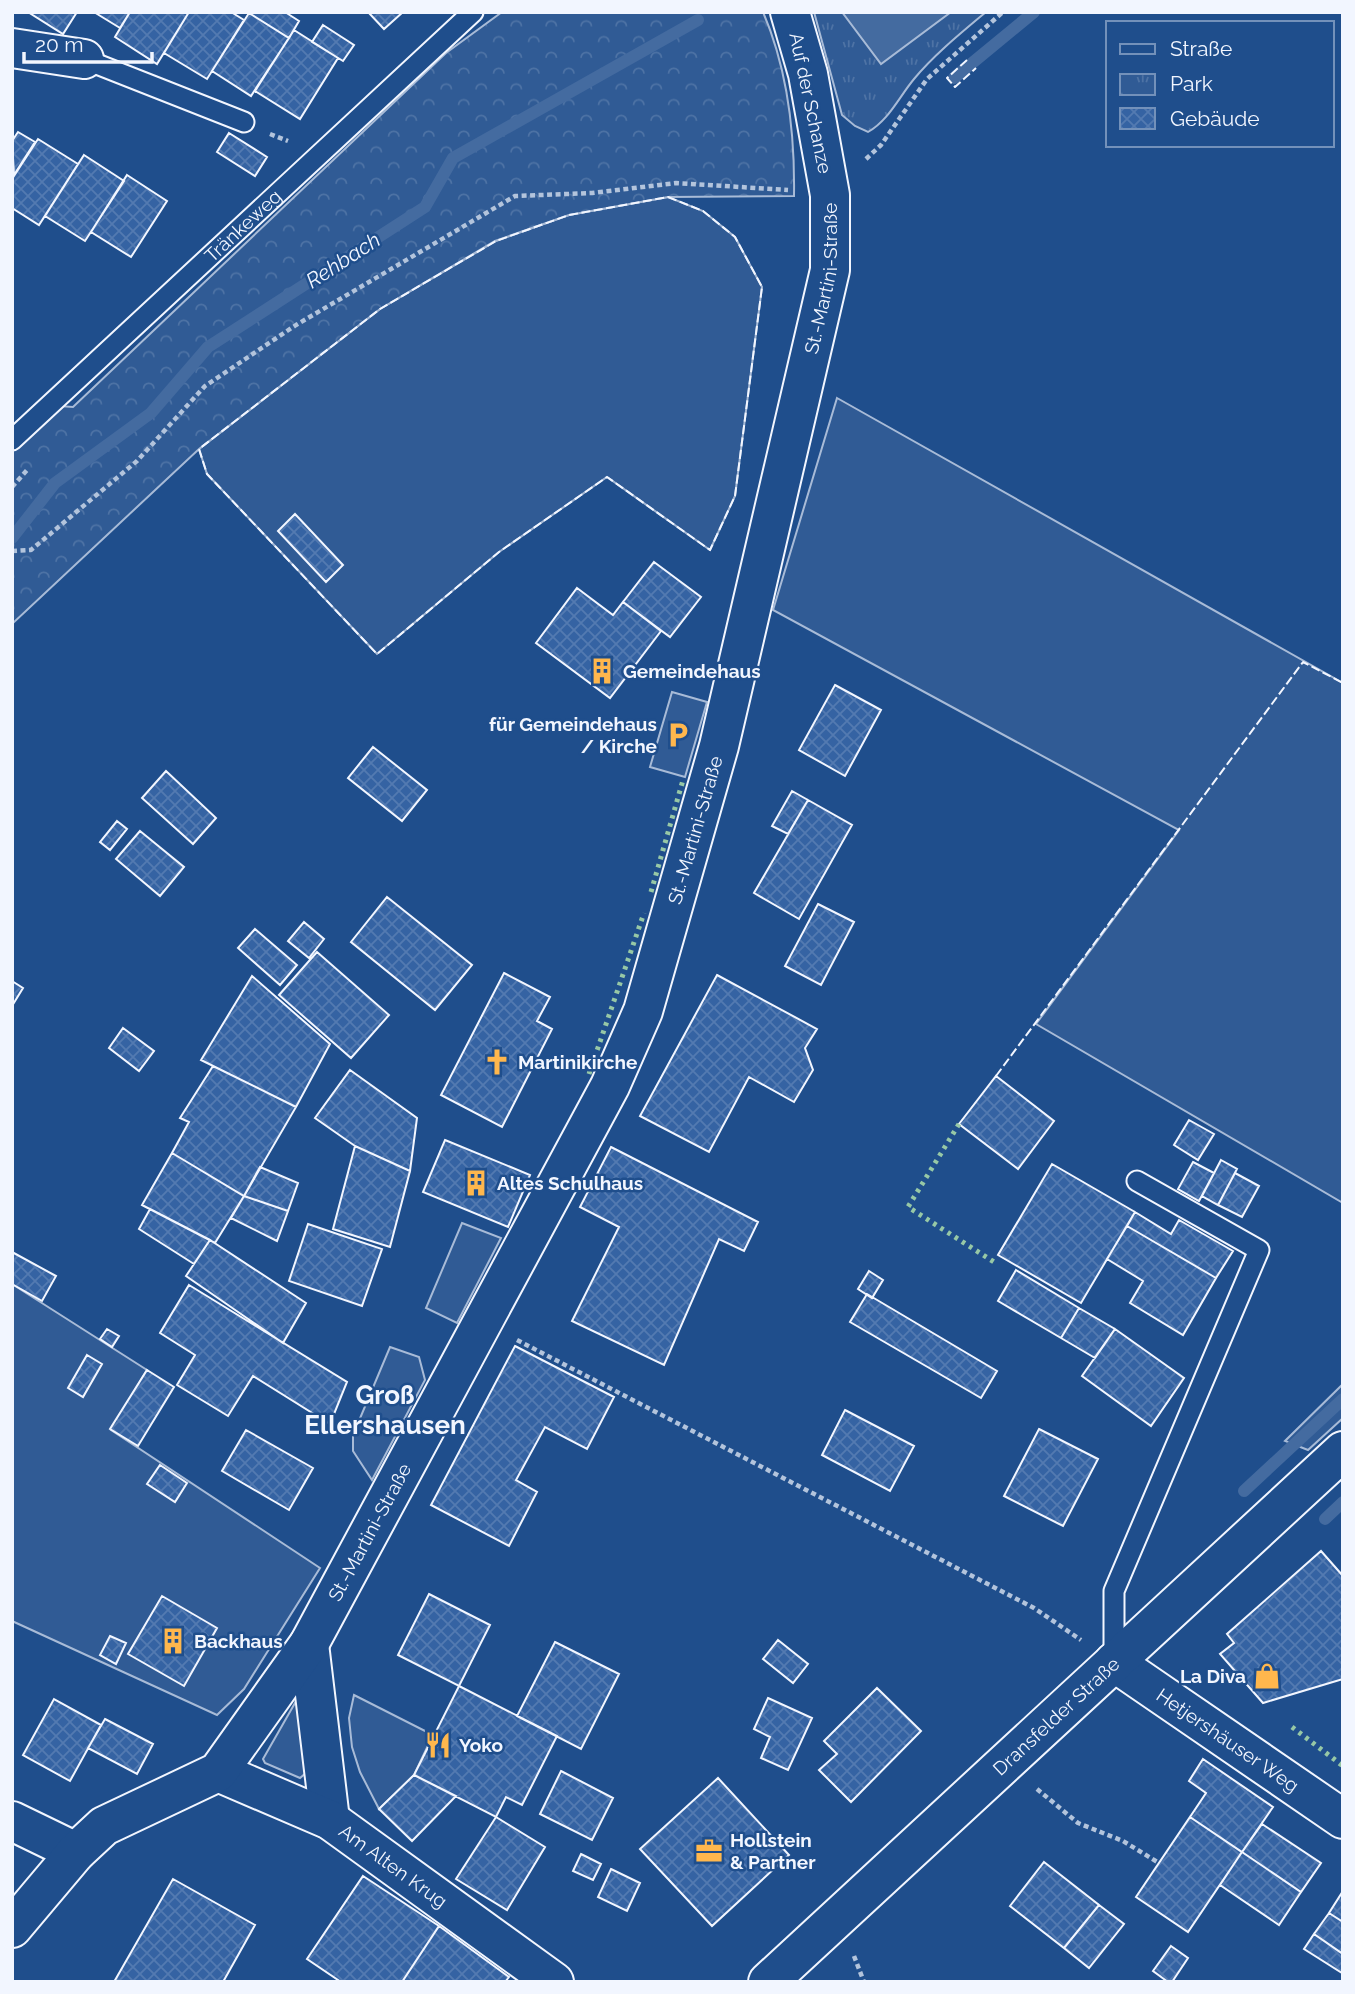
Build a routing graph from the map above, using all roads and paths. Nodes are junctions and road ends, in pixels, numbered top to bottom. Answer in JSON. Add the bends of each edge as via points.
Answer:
{"nodes":[{"id":1,"x":473,"y":12,"type":"edge"},
{"id":2,"x":790,"y":12,"type":"edge"},
{"id":3,"x":1003,"y":12,"type":"edge"},
{"id":4,"x":12,"y":48,"type":"edge"},
{"id":5,"x":84,"y":59,"type":"joint"},
{"id":6,"x":244,"y":122,"type":"joint"},
{"id":7,"x":318,"y":154,"type":"junction"},
{"id":8,"x":830,"y":195,"type":"junction"},
{"id":9,"x":12,"y":440,"type":"edge"},
{"id":10,"x":12,"y":551,"type":"edge"},
{"id":11,"x":1136,"y":1181,"type":"dead end"},
{"id":12,"x":482,"y":1323,"type":"junction"},
{"id":13,"x":1343,"y":1451,"type":"edge"},
{"id":14,"x":309,"y":1644,"type":"junction"},
{"id":15,"x":1114,"y":1662,"type":"junction"},
{"id":16,"x":218,"y":1772,"type":"junction"},
{"id":17,"x":1031,"y":1784,"type":"dead end"},
{"id":18,"x":1343,"y":1819,"type":"edge"},
{"id":19,"x":330,"y":1820,"type":"junction"},
{"id":20,"x":12,"y":1821,"type":"edge"},
{"id":21,"x":76,"y":1852,"type":"junction"},
{"id":22,"x":1159,"y":1863,"type":"dead end"},
{"id":23,"x":12,"y":1928,"type":"edge"},
{"id":24,"x":851,"y":1949,"type":"dead end"},
{"id":25,"x":554,"y":1982,"type":"edge"},
{"id":26,"x":768,"y":1982,"type":"edge"},
{"id":27,"x":864,"y":1982,"type":"edge"}],
"edges":[{"from":1,"to":7,"type":"lane","name":"Tränkeweg"},
{"from":2,"to":8,"type":"street","name":"Auf der Schanze","via":[[808,74]]},
{"from":3,"to":8,"type":"path","name":"St.-Martini-Straße","via":[[927,79],[881,145]]},
{"from":4,"to":5,"type":"street"},
{"from":5,"to":6,"type":"lane"},
{"from":6,"to":7,"type":"path"},
{"from":7,"to":9,"type":"lane","name":"Tränkeweg"},
{"from":8,"to":10,"type":"path","via":[[676,183],[515,196],[296,325],[205,386],[137,461],[31,550]]},
{"from":8,"to":12,"type":"street","name":"St.-Martini-Straße","via":[[830,270],[719,746],[643,1011],[610,1086]]},
{"from":11,"to":15,"type":"lane","via":[[1259,1250],[1114,1591]]},
{"from":12,"to":14,"type":"street","name":"St.-Martini-Straße"},
{"from":12,"to":15,"type":"path","via":[[1034,1608]]},
{"from":13,"to":15,"type":"street","name":"Dransfelder Straße"},
{"from":14,"to":16,"type":"street","name":"St.-Martini-Straße"},
{"from":14,"to":19,"type":"street"},
{"from":15,"to":18,"type":"street","name":"Hetjershäuser Weg"},
{"from":15,"to":26,"type":"street","name":"Dransfelder Straße"},
{"from":16,"to":19,"type":"street","name":"Am Alten Krug"},
{"from":16,"to":21,"type":"street","name":"St.-Martini-Straße","via":[[104,1826]]},
{"from":17,"to":22,"type":"path","via":[[1078,1823],[1123,1841]]},
{"from":19,"to":25,"type":"street","name":"Am Alten Krug"},
{"from":20,"to":21,"type":"street"},
{"from":21,"to":23,"type":"street","name":"St.-Martini-Straße"},
{"from":24,"to":27,"type":"path"}]}
